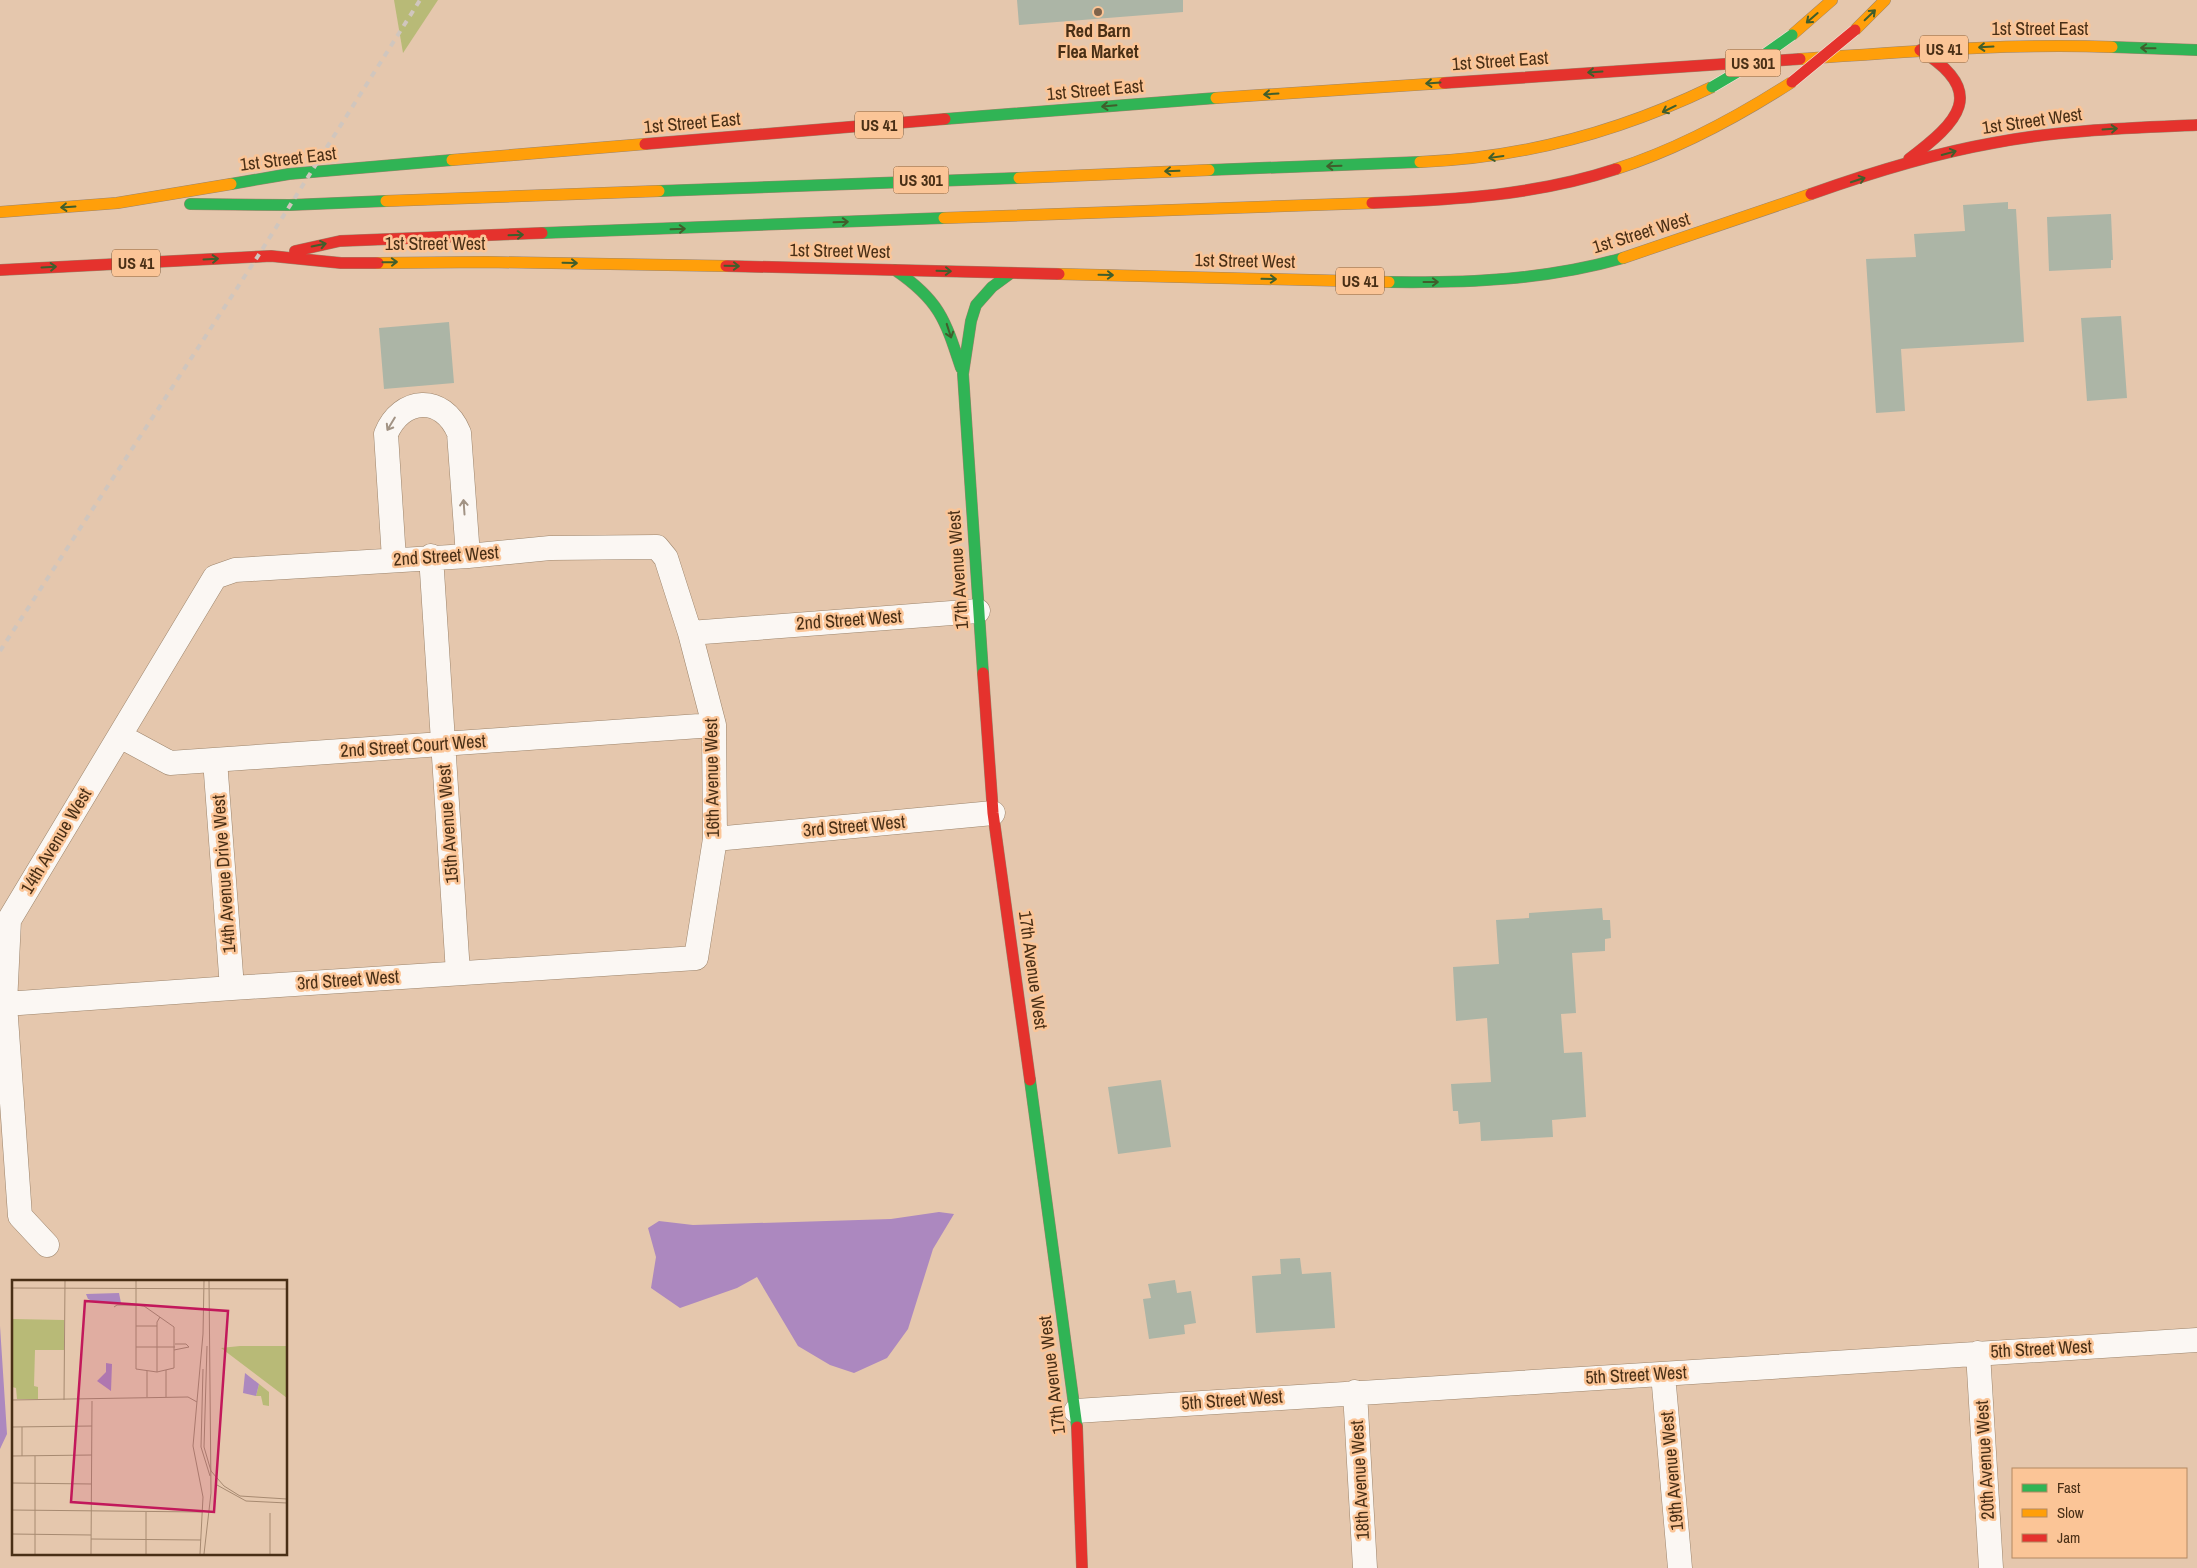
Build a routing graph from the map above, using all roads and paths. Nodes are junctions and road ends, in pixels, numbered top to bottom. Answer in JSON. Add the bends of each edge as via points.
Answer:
{"nodes":[{"id":1,"x":1832,"y":0,"type":"edge"},
{"id":2,"x":1885,"y":0,"type":"edge"},
{"id":3,"x":1920,"y":50,"type":"junction"},
{"id":4,"x":2197,"y":50,"type":"edge"},
{"id":5,"x":2197,"y":125,"type":"edge"},
{"id":6,"x":1902,"y":165,"type":"junction"},
{"id":7,"x":117,"y":203,"type":"junction"},
{"id":8,"x":0,"y":212,"type":"edge"},
{"id":9,"x":272,"y":256,"type":"junction"},
{"id":10,"x":0,"y":270,"type":"edge"},
{"id":11,"x":895,"y":270,"type":"junction"},
{"id":12,"x":1012,"y":273,"type":"junction"},
{"id":13,"x":963,"y":374,"type":"junction"},
{"id":14,"x":657,"y":547,"type":"joint"},
{"id":15,"x":432,"y":556,"type":"junction"},
{"id":16,"x":468,"y":556,"type":"junction"},
{"id":17,"x":394,"y":559,"type":"junction"},
{"id":18,"x":225,"y":573,"type":"joint"},
{"id":19,"x":978,"y":611,"type":"junction"},
{"id":20,"x":690,"y":633,"type":"junction"},
{"id":21,"x":714,"y":725,"type":"junction"},
{"id":22,"x":120,"y":736,"type":"junction"},
{"id":23,"x":442,"y":744,"type":"junction"},
{"id":24,"x":215,"y":760,"type":"junction"},
{"id":25,"x":993,"y":813,"type":"junction"},
{"id":26,"x":715,"y":839,"type":"junction"},
{"id":27,"x":696,"y":958,"type":"joint"},
{"id":28,"x":458,"y":973,"type":"junction"},
{"id":29,"x":232,"y":988,"type":"junction"},
{"id":30,"x":3,"y":1004,"type":"edge"},
{"id":31,"x":47,"y":1245,"type":"dead end"},
{"id":32,"x":2197,"y":1340,"type":"edge"},
{"id":33,"x":1978,"y":1353,"type":"junction"},
{"id":34,"x":1663,"y":1374,"type":"junction"},
{"id":35,"x":1355,"y":1392,"type":"junction"},
{"id":36,"x":1076,"y":1411,"type":"junction"},
{"id":37,"x":1082,"y":1568,"type":"edge"},
{"id":38,"x":1365,"y":1568,"type":"edge"},
{"id":39,"x":1680,"y":1568,"type":"edge"},
{"id":40,"x":1991,"y":1568,"type":"edge"}],
"edges":[{"from":1,"to":7,"type":"main road","number":"US 301","one_way":true,"bridge":true,"via":[[1792,36],[1712,87],[1661,112],[1594,137],[1526,153],[1457,161],[290,205]]},
{"from":9,"to":2,"type":"main road","name":"1st Street West","number":"US 301","one_way":true,"bridge":true,"via":[[340,241],[1367,203],[1500,195],[1568,183],[1636,163],[1705,134],[1792,82],[1855,30]]},
{"from":4,"to":3,"type":"main road","name":"1st Street East","number":"US 41","one_way":true,"via":[[2054,45]]},
{"from":3,"to":6,"type":"main road","via":[[1938,60],[1951,74],[1958,88],[1959,104],[1947,128]]},
{"from":3,"to":7,"type":"main road","name":"1st Street East","number":"US 41","one_way":true,"via":[[1144,103],[321,171]]},
{"from":6,"to":5,"type":"main road","name":"1st Street West","number":"US 41","one_way":true,"via":[[1965,148],[2037,135]]},
{"from":12,"to":6,"type":"main road","name":"1st Street West","number":"US 41","one_way":true,"via":[[1412,282],[1527,278],[1583,269],[1633,256]]},
{"from":7,"to":8,"type":"main road","name":"1st Street East","number":"US 41","one_way":true},
{"from":10,"to":9,"type":"main road","name":"1st Street West","number":"US 41","one_way":true},
{"from":9,"to":11,"type":"main road","name":"1st Street West","number":"US 41","one_way":true,"via":[[341,263],[487,262]]},
{"from":11,"to":12,"type":"main road","name":"1st Street West","number":"US 41","one_way":true},
{"from":11,"to":13,"type":"main road","name":"17th Avenue West","one_way":true,"via":[[916,284],[935,303],[945,319]]},
{"from":12,"to":13,"type":"main road","name":"17th Avenue West","via":[[992,287],[976,305]]},
{"from":13,"to":19,"type":"main road","name":"17th Avenue West"},
{"from":14,"to":16,"type":"street","name":"2nd Street West","via":[[550,548]]},
{"from":14,"to":20,"type":"street","name":"16th Avenue West","via":[[666,558]]},
{"from":15,"to":16,"type":"street","name":"2nd Street West"},
{"from":15,"to":17,"type":"street","name":"2nd Street West"},
{"from":15,"to":23,"type":"street","name":"15th Avenue West"},
{"from":16,"to":17,"type":"street","one_way":true,"via":[[459,433],[446,413],[423,405],[399,413],[386,434]]},
{"from":17,"to":18,"type":"street","name":"2nd Street West"},
{"from":18,"to":22,"type":"street","name":"14th Avenue West"},
{"from":19,"to":20,"type":"street","name":"2nd Street West"},
{"from":19,"to":25,"type":"main road","name":"17th Avenue West"},
{"from":20,"to":21,"type":"street","name":"16th Avenue West"},
{"from":21,"to":23,"type":"street","name":"2nd Street Court West"},
{"from":21,"to":26,"type":"street","name":"16th Avenue West"},
{"from":22,"to":24,"type":"street","name":"2nd Street Court West","via":[[170,763]]},
{"from":22,"to":30,"type":"street","name":"14th Avenue West","via":[[9,920]]},
{"from":23,"to":24,"type":"street","name":"2nd Street Court West"},
{"from":23,"to":28,"type":"street","name":"15th Avenue West"},
{"from":24,"to":29,"type":"street","name":"14th Avenue Drive West"},
{"from":25,"to":26,"type":"street","name":"3rd Street West"},
{"from":25,"to":36,"type":"main road","name":"17th Avenue West"},
{"from":26,"to":27,"type":"street","name":"16th Avenue West"},
{"from":27,"to":28,"type":"street","name":"3rd Street West"},
{"from":28,"to":29,"type":"street","name":"3rd Street West"},
{"from":29,"to":30,"type":"street","name":"3rd Street West"},
{"from":30,"to":31,"type":"street","name":"14th Avenue West","via":[[20,1216]]},
{"from":32,"to":33,"type":"street","name":"5th Street West"},
{"from":33,"to":34,"type":"street","name":"5th Street West"},
{"from":33,"to":40,"type":"street","name":"20th Avenue West"},
{"from":34,"to":35,"type":"street","name":"5th Street West"},
{"from":34,"to":39,"type":"street","name":"19th Avenue West"},
{"from":35,"to":36,"type":"street","name":"5th Street West"},
{"from":35,"to":38,"type":"street","name":"18th Avenue West"},
{"from":36,"to":37,"type":"main road","name":"17th Avenue West"}]}
